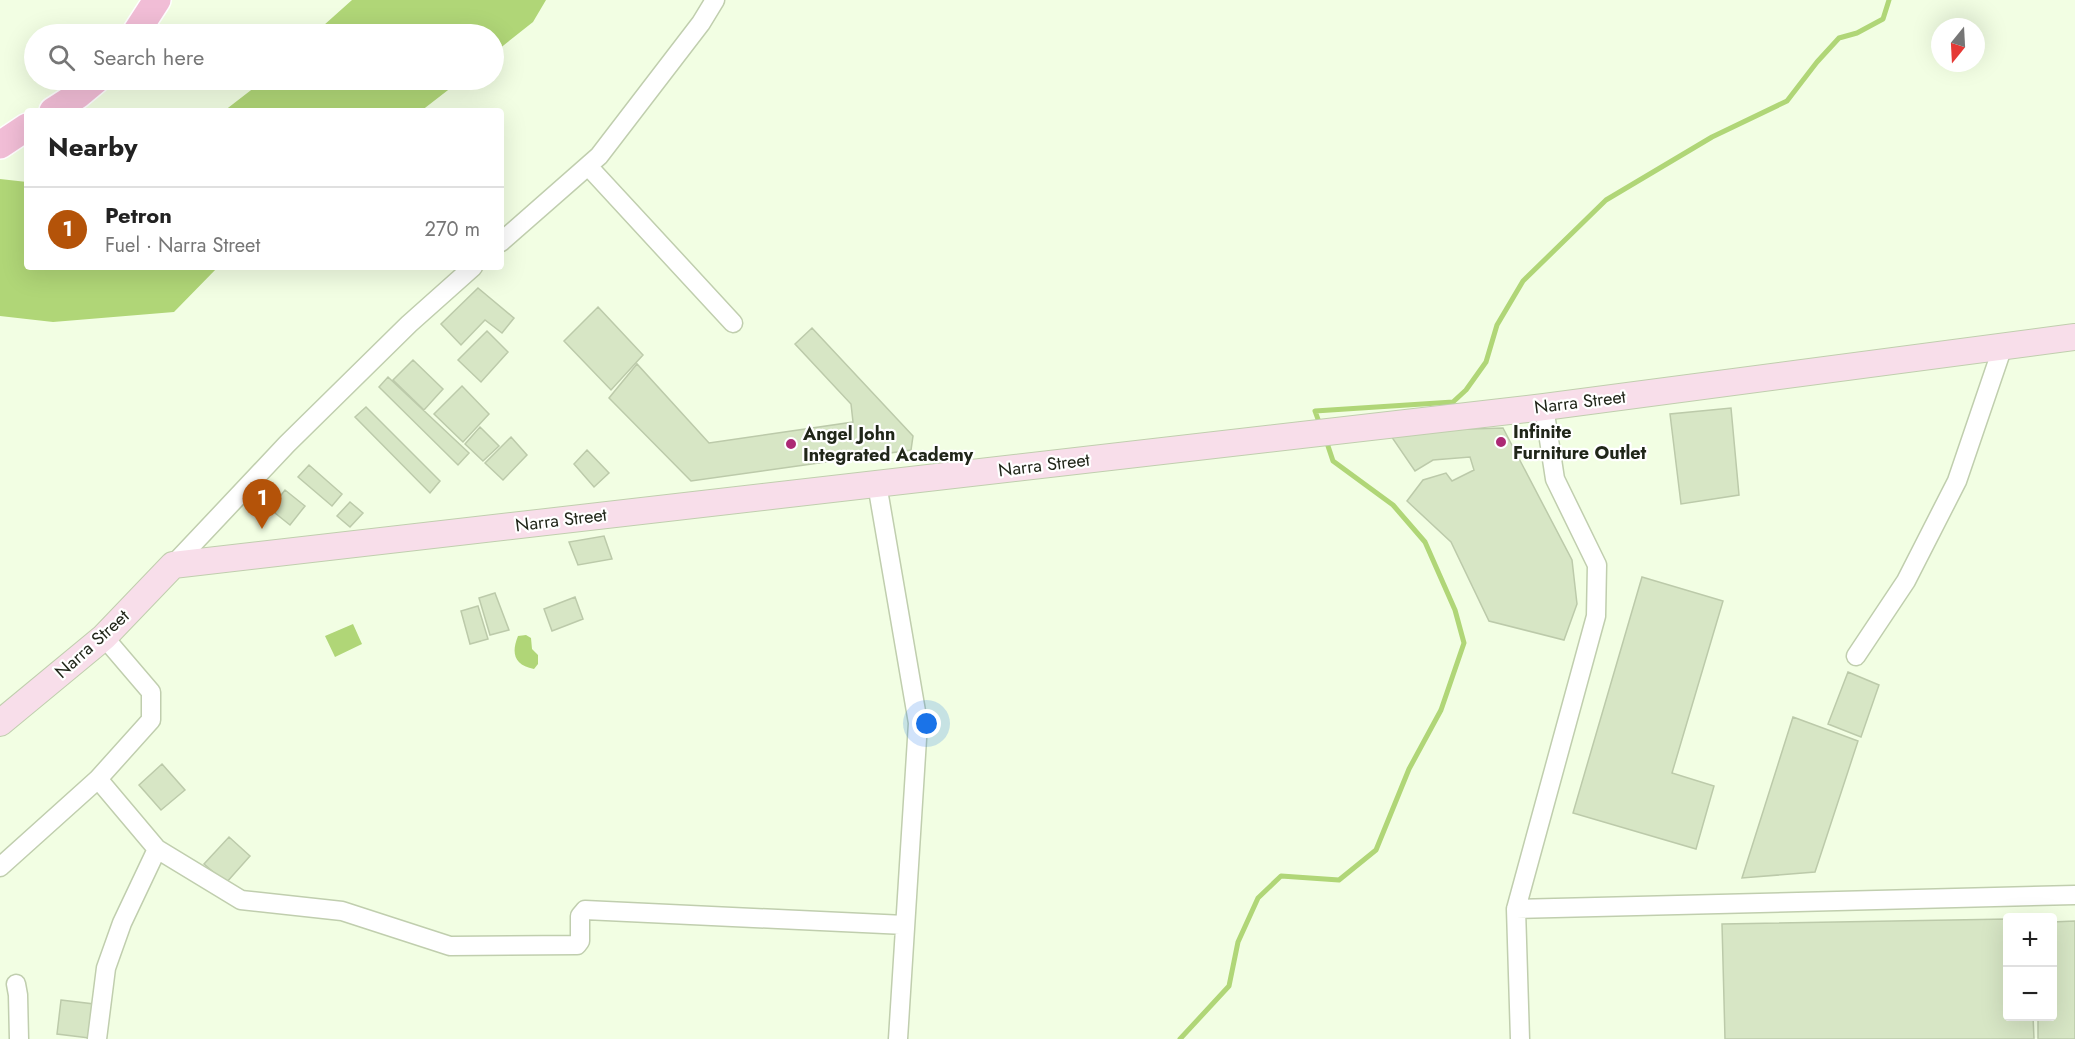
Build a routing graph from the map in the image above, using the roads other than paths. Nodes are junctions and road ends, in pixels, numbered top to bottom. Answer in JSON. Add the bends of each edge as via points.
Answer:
{"nodes":[{"id":1,"x":157,"y":0,"type":"edge"},
{"id":2,"x":715,"y":0,"type":"edge"},
{"id":3,"x":141,"y":24,"type":"edge"},
{"id":4,"x":84,"y":90,"type":"edge"},
{"id":5,"x":58,"y":108,"type":"edge"},
{"id":6,"x":24,"y":130,"type":"edge"},
{"id":7,"x":0,"y":145,"type":"edge"},
{"id":8,"x":588,"y":166,"type":"junction"},
{"id":9,"x":504,"y":240,"type":"edge"},
{"id":10,"x":470,"y":270,"type":"edge"},
{"id":11,"x":733,"y":323,"type":"dead end"},
{"id":12,"x":2075,"y":337,"type":"edge"},
{"id":13,"x":2003,"y":346,"type":"junction"},
{"id":14,"x":1544,"y":407,"type":"junction"},
{"id":15,"x":877,"y":484,"type":"junction"},
{"id":16,"x":173,"y":565,"type":"junction"},
{"id":17,"x":104,"y":637,"type":"junction"},
{"id":18,"x":1856,"y":656,"type":"dead end"},
{"id":19,"x":0,"y":723,"type":"edge"},
{"id":20,"x":98,"y":779,"type":"junction"},
{"id":21,"x":157,"y":849,"type":"junction"},
{"id":22,"x":0,"y":867,"type":"edge"},
{"id":23,"x":2075,"y":895,"type":"edge"},
{"id":24,"x":1516,"y":909,"type":"junction"},
{"id":25,"x":905,"y":925,"type":"junction"},
{"id":26,"x":15,"y":984,"type":"dead end"},
{"id":27,"x":19,"y":1039,"type":"edge"},
{"id":28,"x":97,"y":1039,"type":"edge"},
{"id":29,"x":898,"y":1039,"type":"edge"},
{"id":30,"x":1520,"y":1039,"type":"edge"}],
"edges":[{"from":1,"to":3,"type":"main road"},
{"from":2,"to":8,"type":"street"},
{"from":4,"to":5,"type":"main road"},
{"from":6,"to":7,"type":"main road"},
{"from":8,"to":9,"type":"street"},
{"from":8,"to":11,"type":"street"},
{"from":10,"to":16,"type":"street","via":[[287,444]]},
{"from":12,"to":13,"type":"main road","name":"Narra Street"},
{"from":13,"to":14,"type":"main road","name":"Narra Street"},
{"from":13,"to":18,"type":"street","via":[[1957,481],[1906,581]]},
{"from":14,"to":15,"type":"main road","name":"Narra Street"},
{"from":14,"to":24,"type":"street","via":[[1555,479],[1597,565],[1596,616]]},
{"from":15,"to":16,"type":"main road","name":"Narra Street"},
{"from":15,"to":25,"type":"street","via":[[918,723]]},
{"from":16,"to":17,"type":"main road","name":"Narra Street"},
{"from":17,"to":19,"type":"main road","name":"Narra Street"},
{"from":17,"to":20,"type":"street","via":[[151,692],[151,720]]},
{"from":20,"to":21,"type":"street"},
{"from":20,"to":22,"type":"street"},
{"from":21,"to":25,"type":"street","via":[[242,900],[342,911],[450,946],[577,945],[580,916],[585,910]]},
{"from":21,"to":28,"type":"street","via":[[122,923],[106,968]]},
{"from":23,"to":24,"type":"street"},
{"from":24,"to":30,"type":"street"},
{"from":25,"to":29,"type":"street"},
{"from":26,"to":27,"type":"street"}]}
